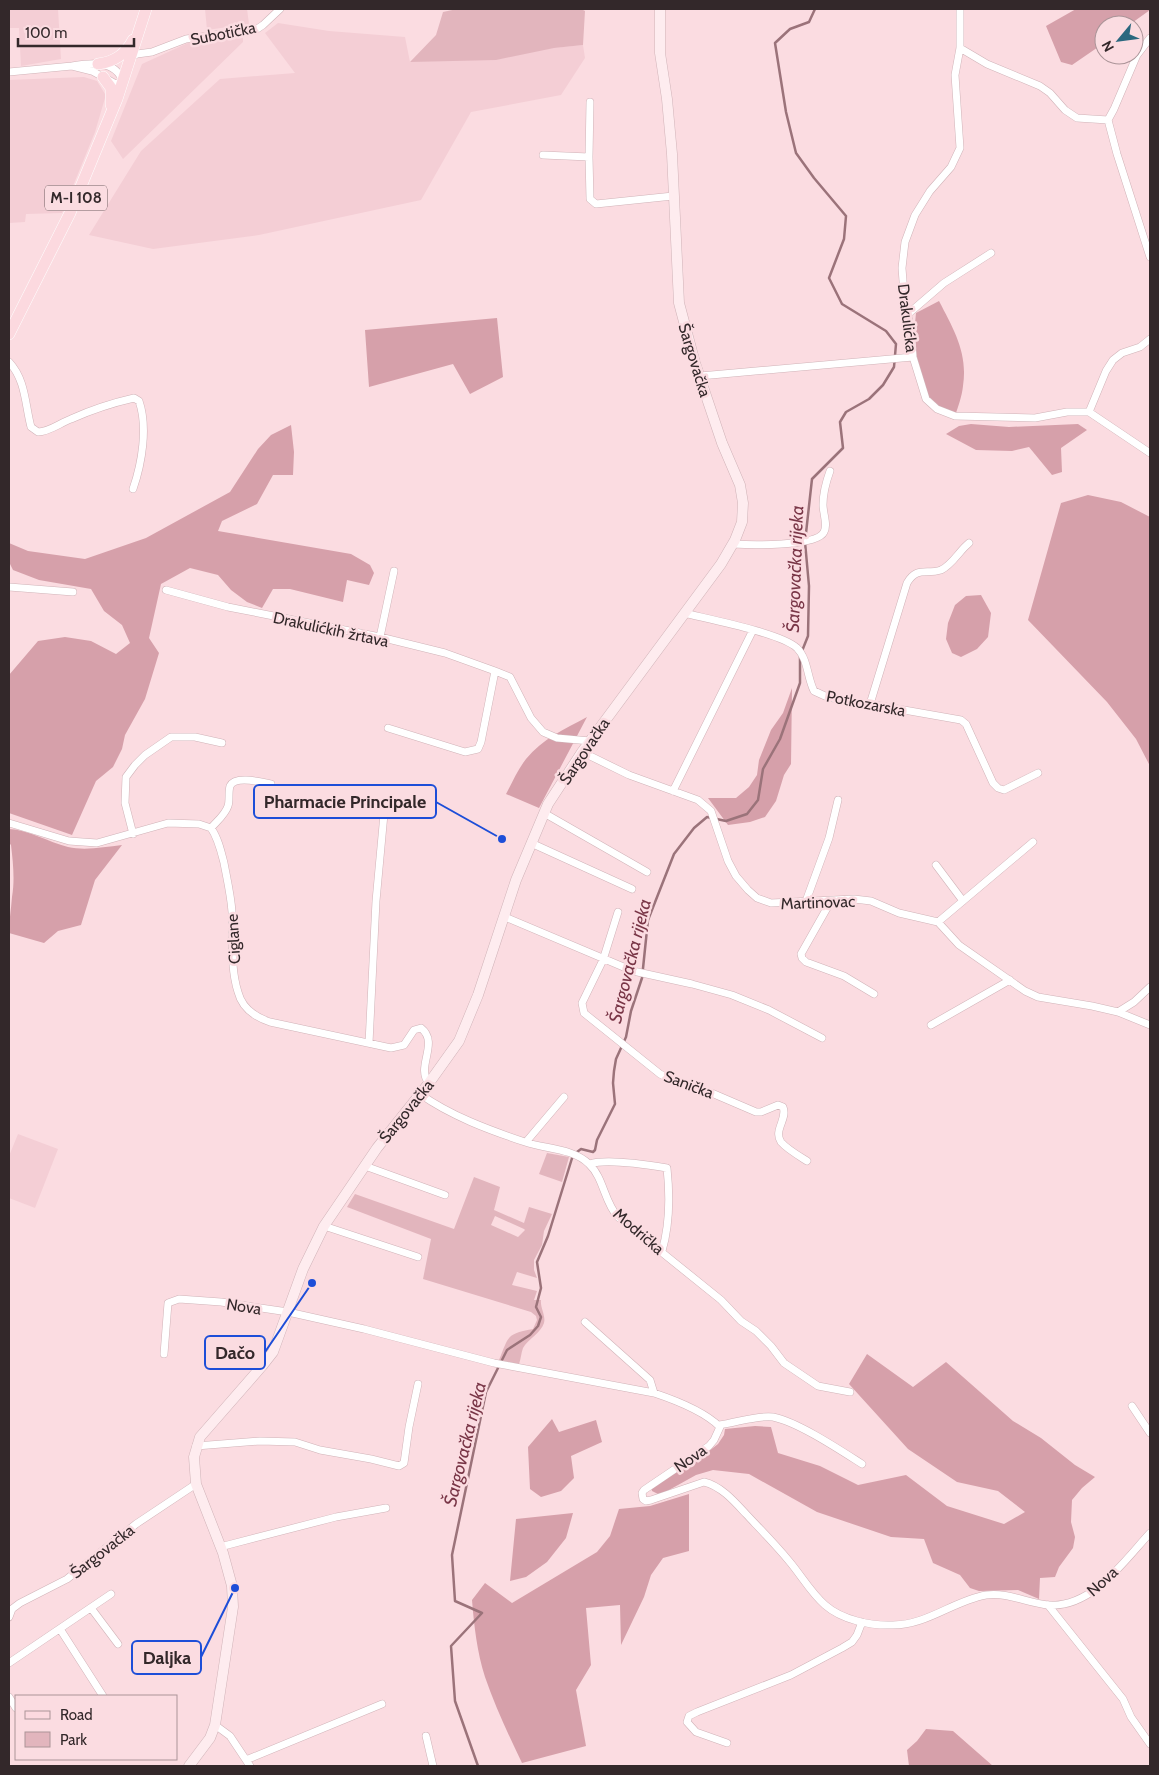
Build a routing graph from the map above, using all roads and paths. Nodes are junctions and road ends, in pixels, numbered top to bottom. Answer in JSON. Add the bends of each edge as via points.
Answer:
{"nodes":[{"id":1,"x":146,"y":9,"type":"edge"},
{"id":2,"x":280,"y":9,"type":"edge"},
{"id":3,"x":660,"y":9,"type":"edge"},
{"id":4,"x":960,"y":9,"type":"edge"},
{"id":5,"x":141,"y":25,"type":"junction"},
{"id":6,"x":1150,"y":38,"type":"edge"},
{"id":7,"x":960,"y":48,"type":"junction"},
{"id":8,"x":131,"y":57,"type":"junction"},
{"id":9,"x":98,"y":64,"type":"junction"},
{"id":10,"x":72,"y":66,"type":"junction"},
{"id":11,"x":9,"y":72,"type":"edge"},
{"id":12,"x":103,"y":77,"type":"junction"},
{"id":13,"x":123,"y":82,"type":"junction"},
{"id":14,"x":590,"y":102,"type":"dead end"},
{"id":15,"x":1108,"y":120,"type":"junction"},
{"id":16,"x":107,"y":121,"type":"junction"},
{"id":17,"x":543,"y":156,"type":"dead end"},
{"id":18,"x":589,"y":157,"type":"junction"},
{"id":19,"x":673,"y":196,"type":"junction"},
{"id":20,"x":991,"y":253,"type":"dead end"},
{"id":21,"x":1150,"y":253,"type":"edge"},
{"id":22,"x":908,"y":314,"type":"junction"},
{"id":23,"x":9,"y":334,"type":"edge"},
{"id":24,"x":1150,"y":339,"type":"edge"},
{"id":25,"x":913,"y":357,"type":"junction"},
{"id":26,"x":9,"y":362,"type":"edge"},
{"id":27,"x":700,"y":376,"type":"junction"},
{"id":28,"x":1089,"y":412,"type":"junction"},
{"id":29,"x":1150,"y":453,"type":"edge"},
{"id":30,"x":830,"y":470,"type":"dead end"},
{"id":31,"x":133,"y":489,"type":"dead end"},
{"id":32,"x":970,"y":542,"type":"dead end"},
{"id":33,"x":732,"y":544,"type":"junction"},
{"id":34,"x":394,"y":571,"type":"dead end"},
{"id":35,"x":9,"y":587,"type":"edge"},
{"id":36,"x":166,"y":590,"type":"dead end"},
{"id":37,"x":73,"y":592,"type":"dead end"},
{"id":38,"x":684,"y":612,"type":"junction"},
{"id":39,"x":753,"y":630,"type":"junction"},
{"id":40,"x":380,"y":637,"type":"junction"},
{"id":41,"x":495,"y":671,"type":"junction"},
{"id":42,"x":870,"y":704,"type":"junction"},
{"id":43,"x":388,"y":728,"type":"dead end"},
{"id":44,"x":590,"y":741,"type":"junction"},
{"id":45,"x":222,"y":743,"type":"dead end"},
{"id":46,"x":582,"y":752,"type":"junction"},
{"id":47,"x":1038,"y":773,"type":"dead end"},
{"id":48,"x":271,"y":784,"type":"dead end"},
{"id":49,"x":672,"y":790,"type":"junction"},
{"id":50,"x":838,"y":800,"type":"dead end"},
{"id":51,"x":544,"y":813,"type":"junction"},
{"id":52,"x":384,"y":814,"type":"dead end"},
{"id":53,"x":9,"y":823,"type":"edge"},
{"id":54,"x":211,"y":828,"type":"junction"},
{"id":55,"x":133,"y":834,"type":"junction"},
{"id":56,"x":1033,"y":842,"type":"dead end"},
{"id":57,"x":531,"y":843,"type":"junction"},
{"id":58,"x":936,"y":864,"type":"dead end"},
{"id":59,"x":647,"y":872,"type":"dead end"},
{"id":60,"x":632,"y":889,"type":"dead end"},
{"id":61,"x":831,"y":900,"type":"junction"},
{"id":62,"x":806,"y":901,"type":"junction"},
{"id":63,"x":963,"y":901,"type":"junction"},
{"id":64,"x":618,"y":912,"type":"dead end"},
{"id":65,"x":505,"y":916,"type":"junction"},
{"id":66,"x":938,"y":922,"type":"junction"},
{"id":67,"x":603,"y":960,"type":"junction"},
{"id":68,"x":1010,"y":980,"type":"junction"},
{"id":69,"x":1150,"y":987,"type":"edge"},
{"id":70,"x":874,"y":994,"type":"dead end"},
{"id":71,"x":1118,"y":1012,"type":"junction"},
{"id":72,"x":931,"y":1024,"type":"dead end"},
{"id":73,"x":1150,"y":1025,"type":"edge"},
{"id":74,"x":822,"y":1038,"type":"dead end"},
{"id":75,"x":369,"y":1043,"type":"junction"},
{"id":76,"x":429,"y":1083,"type":"junction"},
{"id":77,"x":420,"y":1094,"type":"junction"},
{"id":78,"x":564,"y":1097,"type":"dead end"},
{"id":79,"x":526,"y":1142,"type":"junction"},
{"id":80,"x":807,"y":1161,"type":"dead end"},
{"id":81,"x":590,"y":1164,"type":"junction"},
{"id":82,"x":365,"y":1166,"type":"junction"},
{"id":83,"x":445,"y":1195,"type":"dead end"},
{"id":84,"x":324,"y":1226,"type":"junction"},
{"id":85,"x":662,"y":1252,"type":"junction"},
{"id":86,"x":418,"y":1257,"type":"dead end"},
{"id":87,"x":288,"y":1312,"type":"junction"},
{"id":88,"x":585,"y":1322,"type":"dead end"},
{"id":89,"x":164,"y":1354,"type":"dead end"},
{"id":90,"x":418,"y":1384,"type":"dead end"},
{"id":91,"x":850,"y":1392,"type":"dead end"},
{"id":92,"x":654,"y":1393,"type":"junction"},
{"id":93,"x":1132,"y":1406,"type":"dead end"},
{"id":94,"x":719,"y":1426,"type":"junction"},
{"id":95,"x":1150,"y":1433,"type":"edge"},
{"id":96,"x":196,"y":1446,"type":"junction"},
{"id":97,"x":862,"y":1464,"type":"dead end"},
{"id":98,"x":196,"y":1484,"type":"junction"},
{"id":99,"x":386,"y":1508,"type":"dead end"},
{"id":100,"x":1150,"y":1534,"type":"edge"},
{"id":101,"x":220,"y":1547,"type":"junction"},
{"id":102,"x":111,"y":1594,"type":"dead end"},
{"id":103,"x":1048,"y":1605,"type":"junction"},
{"id":104,"x":91,"y":1608,"type":"junction"},
{"id":105,"x":9,"y":1617,"type":"edge"},
{"id":106,"x":862,"y":1622,"type":"junction"},
{"id":107,"x":60,"y":1629,"type":"junction"},
{"id":108,"x":118,"y":1644,"type":"dead end"},
{"id":109,"x":9,"y":1663,"type":"edge"},
{"id":110,"x":103,"y":1695,"type":"edge"},
{"id":111,"x":382,"y":1704,"type":"dead end"},
{"id":112,"x":215,"y":1725,"type":"junction"},
{"id":113,"x":426,"y":1736,"type":"dead end"},
{"id":114,"x":727,"y":1743,"type":"dead end"},
{"id":115,"x":1150,"y":1744,"type":"edge"},
{"id":116,"x":248,"y":1763,"type":"edge"},
{"id":117,"x":189,"y":1766,"type":"edge"},
{"id":118,"x":434,"y":1766,"type":"edge"}],
"edges":[{"from":1,"to":5,"type":"main road","number":"M-I 108"},
{"from":2,"to":8,"type":"street","name":"Subotička","via":[[257,29],[186,39]]},
{"from":3,"to":19,"type":"street","name":"Šargovačka","via":[[660,53],[668,108]]},
{"from":4,"to":7,"type":"street","name":"Drakulićka"},
{"from":5,"to":8,"type":"main road","number":"M-I 108"},
{"from":5,"to":9,"type":"main road","via":[[121,55],[111,62]]},
{"from":6,"to":15,"type":"street","via":[[1137,54]]},
{"from":7,"to":15,"type":"street","via":[[987,64],[1040,86],[1077,118]]},
{"from":7,"to":22,"type":"street","name":"Drakulićka","via":[[955,75],[960,148],[951,167],[915,215],[905,242],[902,268]]},
{"from":8,"to":13,"type":"main road","number":"M-I 108"},
{"from":9,"to":10,"type":"street"},
{"from":9,"to":13,"type":"street","via":[[116,70]]},
{"from":10,"to":11,"type":"street"},
{"from":10,"to":12,"type":"street"},
{"from":12,"to":13,"type":"street","via":[[116,84]]},
{"from":12,"to":16,"type":"main road","via":[[112,94]]},
{"from":13,"to":16,"type":"main road","number":"M-I 108"},
{"from":14,"to":18,"type":"street"},
{"from":15,"to":21,"type":"street"},
{"from":16,"to":23,"type":"main road","number":"M-I 108","via":[[70,213]]},
{"from":17,"to":18,"type":"street"},
{"from":18,"to":19,"type":"street","via":[[590,199],[596,204]]},
{"from":19,"to":27,"type":"street","name":"Šargovačka","via":[[679,303]]},
{"from":20,"to":22,"type":"street","via":[[944,283]]},
{"from":22,"to":25,"type":"street","name":"Drakulićka"},
{"from":24,"to":28,"type":"street","via":[[1113,360]]},
{"from":25,"to":27,"type":"street"},
{"from":25,"to":28,"type":"street","name":"Drakulićka","via":[[926,400],[937,409],[955,416],[1035,418],[1066,412]]},
{"from":26,"to":31,"type":"street","via":[[24,390],[31,428],[38,432],[121,401],[134,398],[139,401],[142,437],[138,477]]},
{"from":27,"to":33,"type":"street","name":"Šargovačka","via":[[740,485],[742,522]]},
{"from":28,"to":29,"type":"street"},
{"from":30,"to":33,"type":"street","via":[[824,488],[823,534],[802,541]]},
{"from":32,"to":42,"type":"street","via":[[947,566],[919,572],[907,583]]},
{"from":33,"to":38,"type":"street","name":"Šargovačka","via":[[721,564]]},
{"from":34,"to":40,"type":"street"},
{"from":35,"to":37,"type":"street"},
{"from":36,"to":40,"type":"street","name":"Drakulićkih žrtava","via":[[228,607]]},
{"from":38,"to":39,"type":"street","name":"Potkozarska"},
{"from":38,"to":44,"type":"street","name":"Šargovačka"},
{"from":39,"to":42,"type":"street","name":"Potkozarska","via":[[797,648],[814,691]]},
{"from":39,"to":49,"type":"street"},
{"from":40,"to":41,"type":"street","name":"Drakulićkih žrtava","via":[[445,653]]},
{"from":41,"to":43,"type":"street","via":[[478,749],[466,752]]},
{"from":41,"to":44,"type":"street","name":"Drakulićkih žrtava","via":[[510,677],[531,718],[543,732],[557,738]]},
{"from":42,"to":47,"type":"street","name":"Potkozarska","via":[[961,720],[998,788],[1004,790]]},
{"from":44,"to":46,"type":"street","name":"Šargovačka"},
{"from":45,"to":55,"type":"street","via":[[195,737],[171,737],[135,765],[126,777],[125,804]]},
{"from":46,"to":49,"type":"street","name":"Martinovac","via":[[629,775]]},
{"from":46,"to":51,"type":"street","name":"Šargovačka"},
{"from":48,"to":54,"type":"street","via":[[233,782],[228,807]]},
{"from":49,"to":62,"type":"street","name":"Martinovac","via":[[698,800],[711,811],[728,861],[748,890],[772,903]]},
{"from":50,"to":62,"type":"street","via":[[829,838]]},
{"from":51,"to":57,"type":"street","name":"Šargovačka"},
{"from":51,"to":59,"type":"street"},
{"from":52,"to":75,"type":"street"},
{"from":53,"to":55,"type":"street","via":[[69,841],[97,843]]},
{"from":54,"to":55,"type":"street","via":[[199,824],[168,823]]},
{"from":54,"to":75,"type":"street","name":"Ciglane","via":[[228,883],[238,994],[250,1012],[270,1022]]},
{"from":56,"to":63,"type":"street"},
{"from":57,"to":60,"type":"street"},
{"from":57,"to":65,"type":"street","name":"Šargovačka"},
{"from":58,"to":63,"type":"street"},
{"from":61,"to":62,"type":"street","name":"Martinovac"},
{"from":61,"to":66,"type":"street","name":"Martinovac","via":[[870,901]]},
{"from":61,"to":70,"type":"street","via":[[801,954],[802,958],[844,976]]},
{"from":63,"to":66,"type":"street"},
{"from":64,"to":67,"type":"street","name":"Sanička"},
{"from":65,"to":67,"type":"street"},
{"from":65,"to":76,"type":"street","name":"Šargovačka","via":[[462,1034]]},
{"from":66,"to":68,"type":"street","via":[[959,945]]},
{"from":67,"to":74,"type":"street","via":[[633,972],[732,995]]},
{"from":67,"to":80,"type":"street","name":"Sanička","via":[[582,1003],[587,1017],[672,1080],[751,1110],[761,1112],[778,1105],[783,1107],[785,1116],[779,1137],[782,1143]]},
{"from":68,"to":71,"type":"street","via":[[1038,997]]},
{"from":68,"to":72,"type":"street"},
{"from":69,"to":71,"type":"street"},
{"from":71,"to":73,"type":"street"},
{"from":75,"to":76,"type":"street","name":"Ciglane","via":[[400,1047],[414,1030],[421,1028],[428,1038],[424,1072]]},
{"from":76,"to":77,"type":"street","name":"Šargovačka"},
{"from":77,"to":79,"type":"street","name":"Modrička","via":[[460,1117]]},
{"from":77,"to":82,"type":"street","name":"Šargovačka"},
{"from":78,"to":79,"type":"street"},
{"from":79,"to":81,"type":"street","name":"Modrička","via":[[579,1156]]},
{"from":81,"to":85,"type":"street","name":"Modrička","via":[[615,1214]]},
{"from":81,"to":85,"type":"street","via":[[602,1162],[667,1168],[668,1219]]},
{"from":82,"to":83,"type":"street"},
{"from":82,"to":84,"type":"street","name":"Šargovačka"},
{"from":84,"to":86,"type":"street"},
{"from":84,"to":87,"type":"street","name":"Šargovačka","via":[[303,1269]]},
{"from":85,"to":91,"type":"street","name":"Modrička","via":[[756,1331],[784,1363],[818,1386]]},
{"from":87,"to":89,"type":"street","name":"Nova","via":[[221,1302],[172,1301],[166,1309]]},
{"from":87,"to":92,"type":"street","name":"Nova","via":[[506,1366]]},
{"from":87,"to":96,"type":"street","name":"Šargovačka","via":[[273,1352],[210,1424]]},
{"from":88,"to":92,"type":"street","via":[[650,1380]]},
{"from":90,"to":96,"type":"street","via":[[404,1463],[399,1466],[295,1442]]},
{"from":92,"to":94,"type":"street","name":"Nova","via":[[675,1400]]},
{"from":93,"to":95,"type":"street"},
{"from":94,"to":97,"type":"street","via":[[772,1417],[817,1436]]},
{"from":94,"to":106,"type":"street","name":"Nova","via":[[709,1446],[644,1490],[643,1499],[651,1500],[704,1482],[712,1484],[734,1501],[778,1548],[825,1605]]},
{"from":96,"to":98,"type":"street","name":"Šargovačka"},
{"from":98,"to":101,"type":"street","name":"Šargovačka"},
{"from":98,"to":105,"type":"street","name":"Šargovačka","via":[[136,1524],[67,1579],[12,1609]]},
{"from":99,"to":101,"type":"street","via":[[336,1517]]},
{"from":100,"to":103,"type":"street","name":"Nova","via":[[1087,1595],[1073,1602]]},
{"from":101,"to":112,"type":"street","name":"Šargovačka","via":[[232,1586],[233,1607]]},
{"from":102,"to":104,"type":"street"},
{"from":103,"to":106,"type":"street","name":"Nova","via":[[988,1595],[910,1623],[878,1625]]},
{"from":103,"to":115,"type":"street","via":[[1123,1699],[1131,1718]]},
{"from":104,"to":107,"type":"street"},
{"from":104,"to":108,"type":"street"},
{"from":106,"to":114,"type":"street","via":[[852,1642],[842,1648],[792,1675],[689,1716],[687,1722],[696,1732]]},
{"from":107,"to":109,"type":"street"},
{"from":107,"to":110,"type":"street"},
{"from":111,"to":116,"type":"street"},
{"from":112,"to":116,"type":"street","via":[[230,1736]]},
{"from":112,"to":117,"type":"street","name":"Šargovačka","via":[[210,1738]]},
{"from":113,"to":118,"type":"street"}]}
